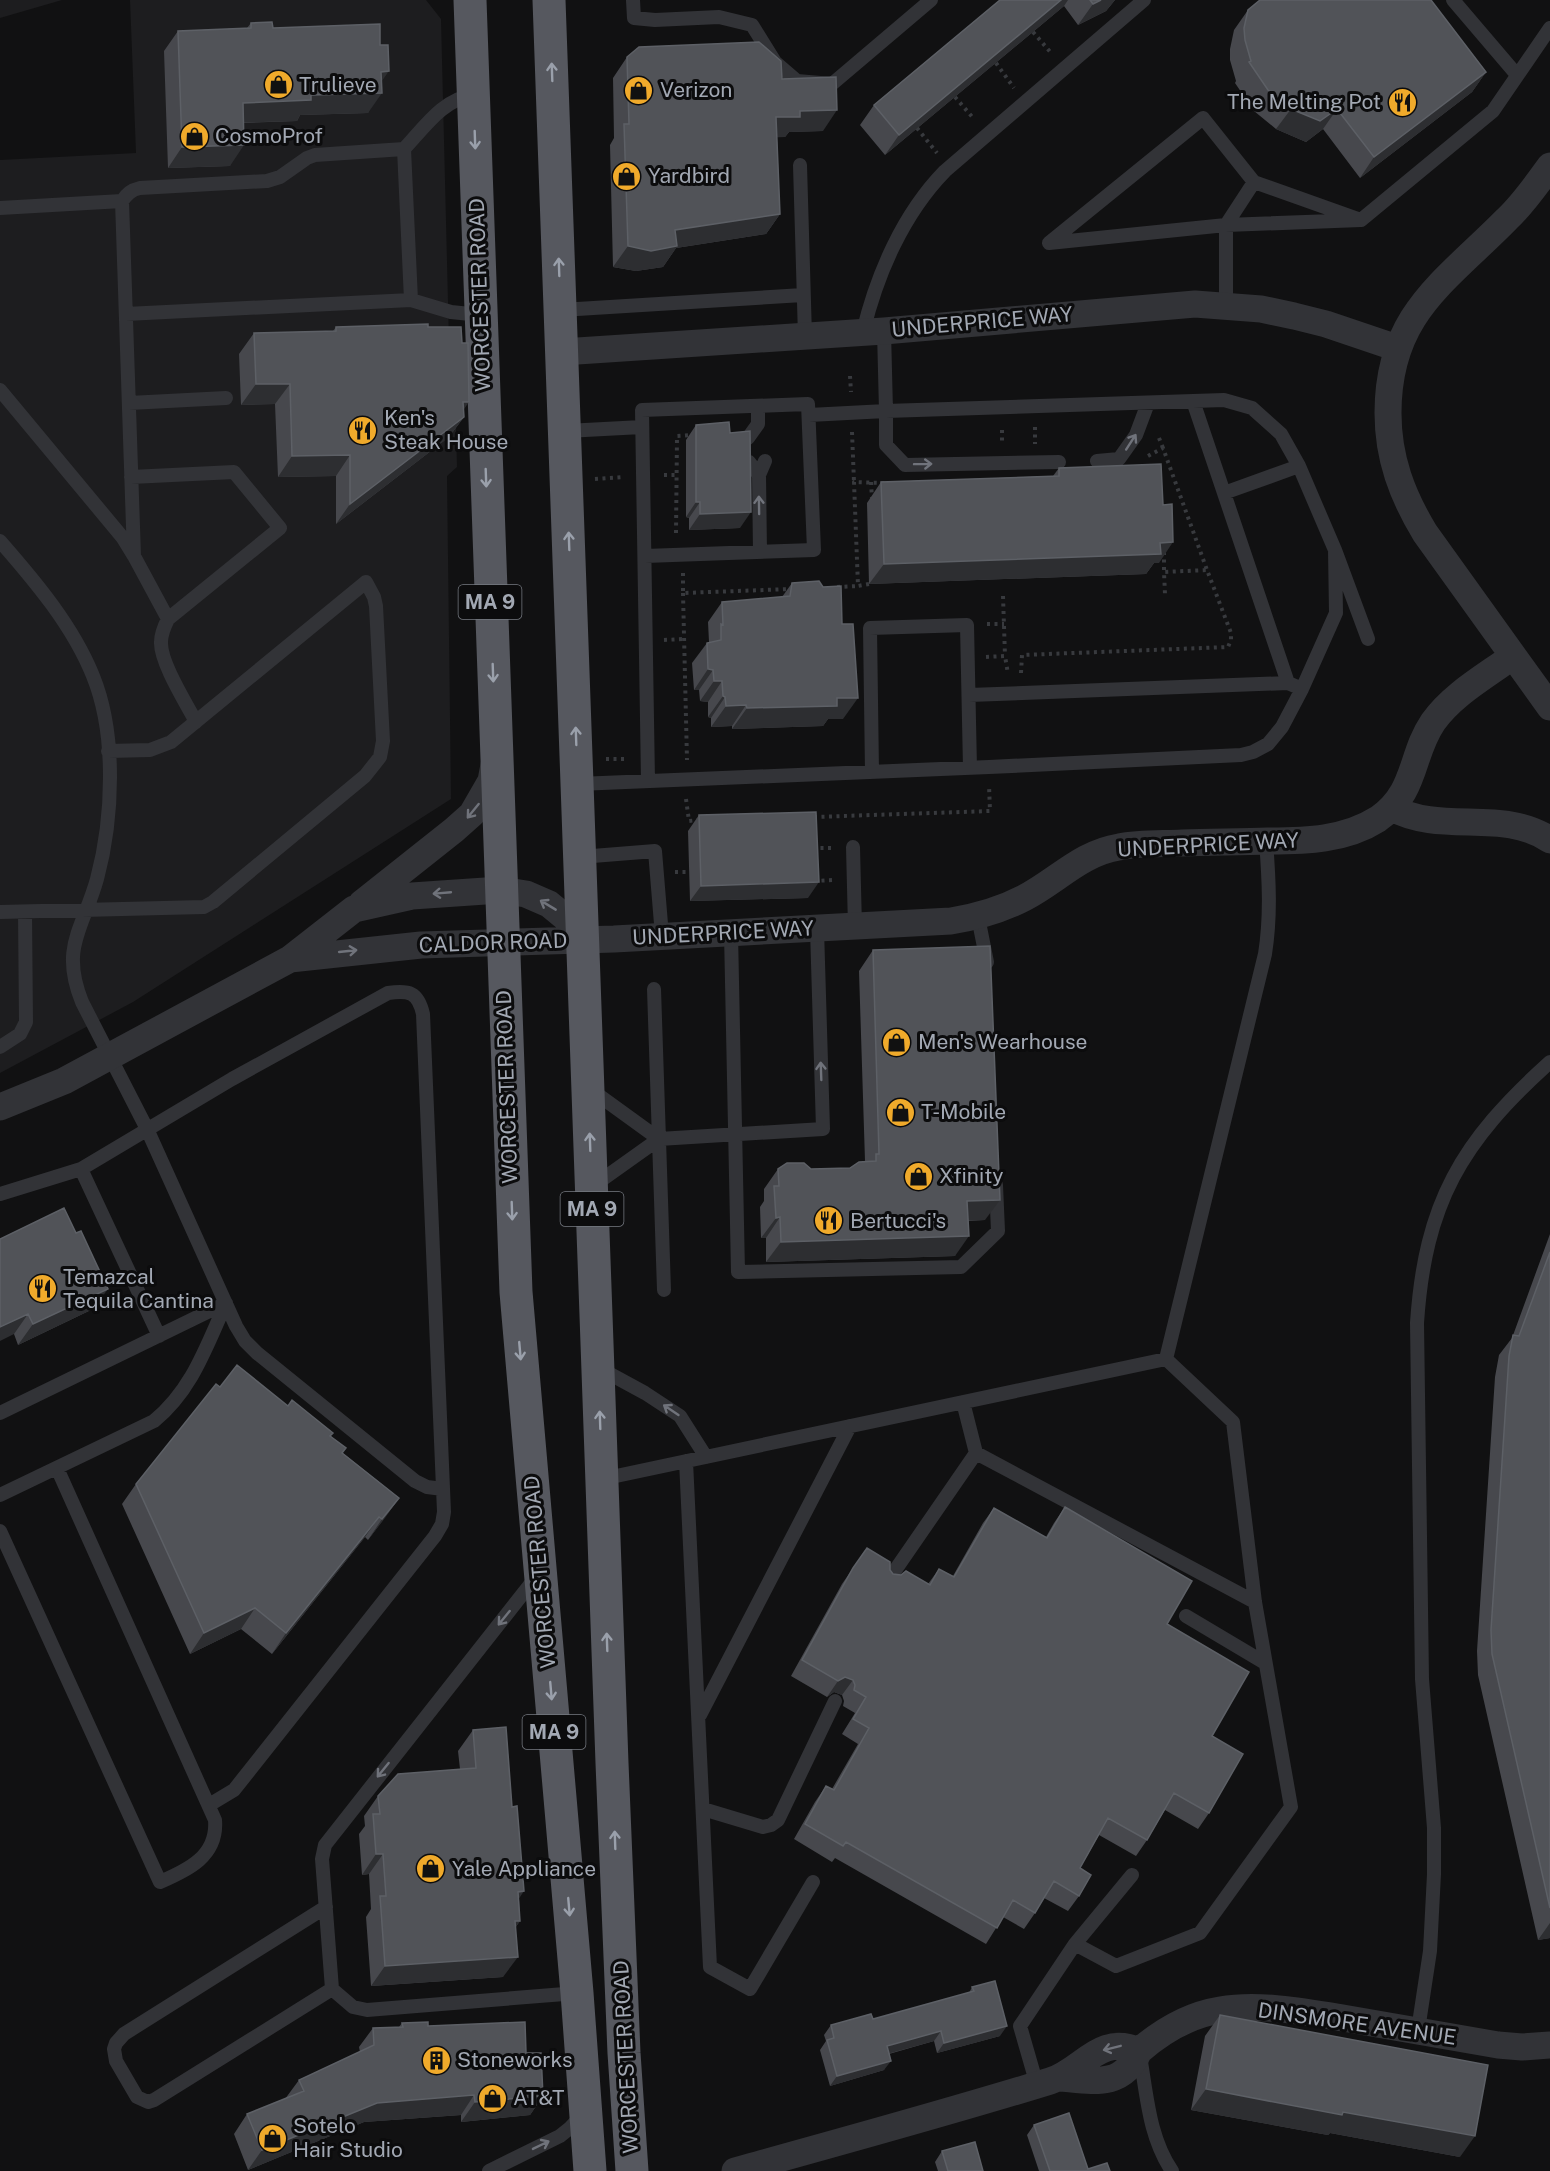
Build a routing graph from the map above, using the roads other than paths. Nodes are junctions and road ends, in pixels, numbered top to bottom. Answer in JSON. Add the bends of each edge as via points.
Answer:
{"nodes":[{"id":1,"x":458,"y":0,"type":"edge"},
{"id":2,"x":470,"y":0,"type":"edge"},
{"id":3,"x":549,"y":0,"type":"edge"},
{"id":4,"x":633,"y":0,"type":"edge"},
{"id":5,"x":931,"y":0,"type":"edge"},
{"id":6,"x":1144,"y":0,"type":"edge"},
{"id":7,"x":1453,"y":0,"type":"edge"},
{"id":8,"x":1550,"y":28,"type":"edge"},
{"id":9,"x":471,"y":39,"type":"junction"},
{"id":10,"x":1517,"y":75,"type":"junction"},
{"id":11,"x":473,"y":95,"type":"junction"},
{"id":12,"x":404,"y":149,"type":"junction"},
{"id":13,"x":800,"y":165,"type":"dead end"},
{"id":14,"x":1550,"y":166,"type":"edge"},
{"id":15,"x":1254,"y":182,"type":"junction"},
{"id":16,"x":122,"y":201,"type":"junction"},
{"id":17,"x":0,"y":208,"type":"edge"},
{"id":18,"x":1361,"y":220,"type":"junction"},
{"id":19,"x":1226,"y":225,"type":"junction"},
{"id":20,"x":803,"y":295,"type":"junction"},
{"id":21,"x":411,"y":300,"type":"junction"},
{"id":22,"x":1226,"y":305,"type":"junction"},
{"id":23,"x":561,"y":310,"type":"junction"},
{"id":24,"x":126,"y":314,"type":"junction"},
{"id":25,"x":480,"y":315,"type":"junction"},
{"id":26,"x":874,"y":332,"type":"junction"},
{"id":27,"x":805,"y":336,"type":"junction"},
{"id":28,"x":1397,"y":348,"type":"junction"},
{"id":29,"x":562,"y":352,"type":"junction"},
{"id":30,"x":0,"y":390,"type":"edge"},
{"id":31,"x":226,"y":398,"type":"dead end"},
{"id":32,"x":1193,"y":401,"type":"junction"},
{"id":33,"x":129,"y":403,"type":"junction"},
{"id":34,"x":1148,"y":403,"type":"junction"},
{"id":35,"x":758,"y":406,"type":"junction"},
{"id":36,"x":886,"y":411,"type":"junction"},
{"id":37,"x":809,"y":415,"type":"junction"},
{"id":38,"x":642,"y":427,"type":"junction"},
{"id":39,"x":566,"y":431,"type":"junction"},
{"id":40,"x":748,"y":438,"type":"edge"},
{"id":41,"x":765,"y":461,"type":"dead end"},
{"id":42,"x":1097,"y":461,"type":"dead end"},
{"id":43,"x":749,"y":462,"type":"edge"},
{"id":44,"x":1059,"y":462,"type":"dead end"},
{"id":45,"x":1299,"y":466,"type":"junction"},
{"id":46,"x":759,"y":475,"type":"junction"},
{"id":47,"x":131,"y":477,"type":"junction"},
{"id":48,"x":1224,"y":493,"type":"junction"},
{"id":49,"x":0,"y":541,"type":"edge"},
{"id":50,"x":1335,"y":550,"type":"junction"},
{"id":51,"x":760,"y":552,"type":"junction"},
{"id":52,"x":134,"y":556,"type":"junction"},
{"id":53,"x":645,"y":556,"type":"junction"},
{"id":54,"x":168,"y":620,"type":"junction"},
{"id":55,"x":1368,"y":639,"type":"dead end"},
{"id":56,"x":1514,"y":656,"type":"junction"},
{"id":57,"x":1288,"y":683,"type":"junction"},
{"id":58,"x":1302,"y":689,"type":"junction"},
{"id":59,"x":969,"y":695,"type":"junction"},
{"id":60,"x":1550,"y":707,"type":"edge"},
{"id":61,"x":196,"y":722,"type":"junction"},
{"id":62,"x":108,"y":751,"type":"junction"},
{"id":63,"x":496,"y":758,"type":"junction"},
{"id":64,"x":970,"y":768,"type":"junction"},
{"id":65,"x":872,"y":772,"type":"junction"},
{"id":66,"x":648,"y":781,"type":"junction"},
{"id":67,"x":578,"y":784,"type":"junction"},
{"id":68,"x":1392,"y":808,"type":"junction"},
{"id":69,"x":1550,"y":840,"type":"edge"},
{"id":70,"x":1266,"y":841,"type":"junction"},
{"id":71,"x":853,"y":847,"type":"road end"},
{"id":72,"x":580,"y":857,"type":"junction"},
{"id":73,"x":500,"y":890,"type":"junction"},
{"id":74,"x":354,"y":909,"type":"junction"},
{"id":75,"x":85,"y":911,"type":"junction"},
{"id":76,"x":0,"y":912,"type":"edge"},
{"id":77,"x":25,"y":912,"type":"junction"},
{"id":78,"x":978,"y":917,"type":"junction"},
{"id":79,"x":855,"y":927,"type":"junction"},
{"id":80,"x":817,"y":929,"type":"junction"},
{"id":81,"x":731,"y":933,"type":"junction"},
{"id":82,"x":662,"y":936,"type":"junction"},
{"id":83,"x":583,"y":940,"type":"junction"},
{"id":84,"x":502,"y":943,"type":"junction"},
{"id":85,"x":290,"y":959,"type":"junction"},
{"id":86,"x":989,"y":972,"type":"edge"},
{"id":87,"x":654,"y":989,"type":"dead end"},
{"id":88,"x":0,"y":1047,"type":"edge"},
{"id":89,"x":111,"y":1056,"type":"junction"},
{"id":90,"x":1550,"y":1062,"type":"edge"},
{"id":91,"x":588,"y":1087,"type":"junction"},
{"id":92,"x":0,"y":1107,"type":"edge"},
{"id":93,"x":147,"y":1129,"type":"junction"},
{"id":94,"x":735,"y":1134,"type":"junction"},
{"id":95,"x":659,"y":1139,"type":"junction"},
{"id":96,"x":81,"y":1169,"type":"junction"},
{"id":97,"x":996,"y":1172,"type":"edge"},
{"id":98,"x":592,"y":1187,"type":"junction"},
{"id":99,"x":0,"y":1194,"type":"edge"},
{"id":100,"x":664,"y":1290,"type":"dead end"},
{"id":101,"x":226,"y":1304,"type":"junction"},
{"id":102,"x":159,"y":1336,"type":"junction"},
{"id":103,"x":1166,"y":1359,"type":"junction"},
{"id":104,"x":598,"y":1367,"type":"junction"},
{"id":105,"x":963,"y":1402,"type":"junction"},
{"id":106,"x":0,"y":1413,"type":"edge"},
{"id":107,"x":849,"y":1426,"type":"junction"},
{"id":108,"x":976,"y":1453,"type":"junction"},
{"id":109,"x":706,"y":1456,"type":"junction"},
{"id":110,"x":686,"y":1461,"type":"junction"},
{"id":111,"x":57,"y":1468,"type":"junction"},
{"id":112,"x":602,"y":1479,"type":"junction"},
{"id":113,"x":443,"y":1489,"type":"junction"},
{"id":114,"x":0,"y":1495,"type":"edge"},
{"id":115,"x":0,"y":1531,"type":"edge"},
{"id":116,"x":540,"y":1572,"type":"junction"},
{"id":117,"x":887,"y":1582,"type":"edge"},
{"id":118,"x":1255,"y":1602,"type":"junction"},
{"id":119,"x":1186,"y":1616,"type":"edge"},
{"id":120,"x":1266,"y":1663,"type":"junction"},
{"id":121,"x":835,"y":1701,"type":"edge"},
{"id":122,"x":699,"y":1717,"type":"junction"},
{"id":123,"x":209,"y":1805,"type":"junction"},
{"id":124,"x":703,"y":1809,"type":"junction"},
{"id":125,"x":1132,"y":1875,"type":"dead end"},
{"id":126,"x":813,"y":1882,"type":"dead end"},
{"id":127,"x":326,"y":1907,"type":"junction"},
{"id":128,"x":1075,"y":1944,"type":"junction"},
{"id":129,"x":332,"y":1989,"type":"junction"},
{"id":130,"x":577,"y":1993,"type":"junction"},
{"id":131,"x":1418,"y":2031,"type":"junction"},
{"id":132,"x":1550,"y":2045,"type":"edge"},
{"id":133,"x":1139,"y":2052,"type":"junction"},
{"id":134,"x":1049,"y":2081,"type":"junction"},
{"id":135,"x":585,"y":2109,"type":"junction"},
{"id":136,"x":489,"y":2171,"type":"edge"},
{"id":137,"x":590,"y":2171,"type":"edge"},
{"id":138,"x":632,"y":2171,"type":"edge"},
{"id":139,"x":735,"y":2171,"type":"edge"},
{"id":140,"x":1172,"y":2171,"type":"edge"}],
"edges":[{"from":1,"to":9,"type":"street"},
{"from":2,"to":9,"type":"highway","name":"WORCESTER ROAD","number":"MA 9"},
{"from":23,"to":3,"type":"highway","name":"WORCESTER ROAD","number":"MA 9","one_way":true},
{"from":4,"to":5,"type":"lane","via":[[634,18],[719,17],[752,25],[775,62],[796,81],[832,84]]},
{"from":6,"to":26,"type":"lane","via":[[926,190],[879,278]]},
{"from":7,"to":10,"type":"lane"},
{"from":8,"to":10,"type":"lane"},
{"from":9,"to":11,"type":"highway","name":"WORCESTER ROAD","number":"MA 9"},
{"from":10,"to":18,"type":"lane","via":[[1493,111]]},
{"from":11,"to":12,"type":"lane","via":[[447,104]]},
{"from":11,"to":25,"type":"highway","name":"WORCESTER ROAD","number":"MA 9","one_way":true},
{"from":12,"to":16,"type":"lane","via":[[323,153],[307,158],[274,180],[140,188],[129,192]]},
{"from":12,"to":21,"type":"lane"},
{"from":13,"to":20,"type":"lane"},
{"from":14,"to":28,"type":"street","via":[[1509,218],[1428,297],[1411,319]]},
{"from":15,"to":18,"type":"lane"},
{"from":15,"to":19,"type":"lane"},
{"from":15,"to":19,"type":"lane","via":[[1203,118],[1049,243]]},
{"from":16,"to":17,"type":"lane"},
{"from":16,"to":24,"type":"lane"},
{"from":18,"to":19,"type":"lane"},
{"from":19,"to":22,"type":"lane"},
{"from":20,"to":23,"type":"lane"},
{"from":20,"to":27,"type":"lane"},
{"from":21,"to":24,"type":"lane"},
{"from":21,"to":25,"type":"lane","via":[[452,312]]},
{"from":22,"to":26,"type":"street","name":"UNDERPRICE WAY","via":[[1155,306]]},
{"from":22,"to":28,"type":"street","name":"UNDERPRICE WAY","via":[[1326,324]]},
{"from":23,"to":29,"type":"highway","name":"WORCESTER ROAD","number":"MA 9"},
{"from":24,"to":33,"type":"lane"},
{"from":25,"to":63,"type":"highway","name":"WORCESTER ROAD","number":"MA 9","one_way":true},
{"from":26,"to":27,"type":"street","name":"UNDERPRICE WAY"},
{"from":26,"to":36,"type":"lane"},
{"from":27,"to":29,"type":"street","name":"UNDERPRICE WAY"},
{"from":28,"to":56,"type":"street","via":[[1390,372],[1388,425],[1398,482],[1425,533]]},
{"from":29,"to":39,"type":"highway","name":"WORCESTER ROAD","number":"MA 9"},
{"from":30,"to":52,"type":"lane","via":[[110,520]]},
{"from":31,"to":33,"type":"lane"},
{"from":32,"to":34,"type":"lane"},
{"from":32,"to":45,"type":"lane","via":[[1224,400],[1252,408],[1281,434]]},
{"from":32,"to":48,"type":"lane"},
{"from":33,"to":47,"type":"lane"},
{"from":34,"to":36,"type":"lane"},
{"from":42,"to":34,"type":"lane","one_way":true,"via":[[1119,459],[1136,435]]},
{"from":35,"to":37,"type":"lane","via":[[808,404]]},
{"from":35,"to":38,"type":"lane","via":[[642,410]]},
{"from":35,"to":40,"type":"lane","via":[[762,430]]},
{"from":36,"to":37,"type":"lane"},
{"from":36,"to":44,"type":"lane","one_way":true,"via":[[886,445],[905,465]]},
{"from":37,"to":51,"type":"lane","via":[[814,550]]},
{"from":38,"to":39,"type":"lane"},
{"from":38,"to":53,"type":"lane"},
{"from":67,"to":39,"type":"highway","name":"WORCESTER ROAD","number":"MA 9","one_way":true},
{"from":41,"to":46,"type":"lane"},
{"from":43,"to":46,"type":"lane"},
{"from":45,"to":48,"type":"lane"},
{"from":45,"to":50,"type":"lane"},
{"from":51,"to":46,"type":"lane","one_way":true},
{"from":47,"to":52,"type":"lane"},
{"from":47,"to":54,"type":"lane","via":[[234,472],[280,528]]},
{"from":48,"to":57,"type":"lane"},
{"from":49,"to":62,"type":"lane","via":[[51,604],[83,654],[103,707]]},
{"from":50,"to":55,"type":"lane"},
{"from":50,"to":58,"type":"lane","via":[[1336,613]]},
{"from":51,"to":53,"type":"lane"},
{"from":52,"to":54,"type":"lane"},
{"from":53,"to":66,"type":"lane"},
{"from":54,"to":61,"type":"lane","via":[[161,635],[162,652]]},
{"from":56,"to":60,"type":"street"},
{"from":56,"to":68,"type":"street","name":"UNDERPRICE WAY","via":[[1444,708],[1432,724],[1405,791]]},
{"from":57,"to":58,"type":"lane"},
{"from":57,"to":59,"type":"lane"},
{"from":58,"to":64,"type":"lane","via":[[1268,744],[1253,752]]},
{"from":59,"to":64,"type":"lane"},
{"from":59,"to":65,"type":"lane","via":[[967,625],[870,628]]},
{"from":61,"to":62,"type":"lane","via":[[155,749]]},
{"from":61,"to":75,"type":"lane","via":[[366,582],[376,606],[383,732],[380,757],[371,771],[208,905]]},
{"from":62,"to":75,"type":"lane","via":[[105,836],[96,882]]},
{"from":63,"to":73,"type":"highway","name":"WORCESTER ROAD","number":"MA 9"},
{"from":63,"to":74,"type":"street","one_way":true,"via":[[491,781],[472,814]]},
{"from":64,"to":65,"type":"lane"},
{"from":65,"to":66,"type":"lane"},
{"from":66,"to":67,"type":"lane"},
{"from":67,"to":72,"type":"highway","name":"WORCESTER ROAD","number":"MA 9"},
{"from":68,"to":69,"type":"street","via":[[1407,817],[1529,829]]},
{"from":68,"to":70,"type":"street","name":"UNDERPRICE WAY","via":[[1361,829],[1337,836]]},
{"from":70,"to":78,"type":"street","name":"UNDERPRICE WAY","via":[[1145,844],[1096,853],[1023,899]]},
{"from":70,"to":103,"type":"lane","via":[[1270,899],[1265,954]]},
{"from":71,"to":79,"type":"lane"},
{"from":72,"to":82,"type":"lane","via":[[656,851]]},
{"from":72,"to":83,"type":"highway","name":"WORCESTER ROAD","number":"MA 9"},
{"from":73,"to":74,"type":"street","name":"CALDOR ROAD","one_way":true,"via":[[411,896]]},
{"from":83,"to":73,"type":"street","name":"CALDOR ROAD","one_way":true,"via":[[549,904],[526,894]]},
{"from":73,"to":84,"type":"highway","name":"WORCESTER ROAD","number":"MA 9"},
{"from":74,"to":85,"type":"street","name":"CALDOR ROAD"},
{"from":75,"to":77,"type":"lane"},
{"from":75,"to":89,"type":"lane","via":[[75,941],[73,975],[82,1002]]},
{"from":76,"to":77,"type":"lane"},
{"from":77,"to":88,"type":"lane","via":[[26,1022],[20,1034]]},
{"from":78,"to":79,"type":"street","name":"UNDERPRICE WAY"},
{"from":78,"to":86,"type":"lane"},
{"from":79,"to":80,"type":"street","name":"UNDERPRICE WAY"},
{"from":80,"to":81,"type":"street","name":"UNDERPRICE WAY"},
{"from":94,"to":80,"type":"lane","one_way":true,"via":[[824,1129]]},
{"from":81,"to":82,"type":"street","name":"UNDERPRICE WAY"},
{"from":81,"to":94,"type":"lane"},
{"from":82,"to":83,"type":"street","name":"UNDERPRICE WAY"},
{"from":83,"to":84,"type":"street","name":"CALDOR ROAD"},
{"from":83,"to":91,"type":"highway","name":"WORCESTER ROAD","number":"MA 9"},
{"from":85,"to":84,"type":"street","name":"CALDOR ROAD","one_way":true,"via":[[420,945]]},
{"from":84,"to":116,"type":"highway","name":"WORCESTER ROAD","number":"MA 9","one_way":true,"via":[[516,1292]]},
{"from":85,"to":89,"type":"street","name":"CALDOR ROAD"},
{"from":87,"to":95,"type":"lane"},
{"from":89,"to":92,"type":"street","name":"CALDOR ROAD","via":[[56,1085]]},
{"from":89,"to":93,"type":"lane"},
{"from":90,"to":131,"type":"lane","via":[[1498,1113],[1459,1165],[1430,1231],[1419,1297],[1422,1679],[1434,1874],[1430,1951]]},
{"from":91,"to":95,"type":"lane"},
{"from":98,"to":91,"type":"highway","name":"WORCESTER ROAD","number":"MA 9","one_way":true},
{"from":93,"to":96,"type":"lane"},
{"from":93,"to":101,"type":"lane"},
{"from":93,"to":113,"type":"lane","via":[[388,993],[413,994],[420,1002]]},
{"from":94,"to":95,"type":"lane"},
{"from":94,"to":97,"type":"lane","via":[[738,1272],[961,1267],[998,1231]]},
{"from":95,"to":98,"type":"lane"},
{"from":95,"to":100,"type":"lane"},
{"from":96,"to":99,"type":"lane"},
{"from":96,"to":102,"type":"lane"},
{"from":98,"to":104,"type":"highway","name":"WORCESTER ROAD","number":"MA 9"},
{"from":101,"to":102,"type":"lane"},
{"from":101,"to":111,"type":"lane","via":[[185,1389],[169,1408],[154,1421]]},
{"from":101,"to":113,"type":"lane","via":[[245,1341],[257,1353],[415,1481]]},
{"from":102,"to":106,"type":"lane"},
{"from":103,"to":105,"type":"lane"},
{"from":103,"to":118,"type":"lane","via":[[1233,1422]]},
{"from":109,"to":104,"type":"lane","one_way":true,"via":[[680,1416]]},
{"from":112,"to":104,"type":"highway","name":"WORCESTER ROAD","number":"MA 9","one_way":true},
{"from":105,"to":107,"type":"lane"},
{"from":105,"to":108,"type":"lane"},
{"from":107,"to":109,"type":"lane"},
{"from":107,"to":122,"type":"lane"},
{"from":108,"to":117,"type":"lane"},
{"from":108,"to":118,"type":"lane"},
{"from":109,"to":110,"type":"lane"},
{"from":110,"to":112,"type":"lane"},
{"from":110,"to":122,"type":"lane"},
{"from":111,"to":114,"type":"lane"},
{"from":111,"to":123,"type":"lane"},
{"from":138,"to":112,"type":"highway","name":"WORCESTER ROAD","number":"MA 9","one_way":true},
{"from":113,"to":123,"type":"lane","via":[[442,1524],[435,1536],[234,1790]]},
{"from":115,"to":123,"type":"lane","via":[[160,1882],[195,1864],[215,1840],[215,1820]]},
{"from":116,"to":127,"type":"lane","one_way":true,"via":[[330,1837],[322,1859]]},
{"from":116,"to":130,"type":"highway","name":"WORCESTER ROAD","number":"MA 9","one_way":true},
{"from":118,"to":120,"type":"lane"},
{"from":119,"to":120,"type":"lane"},
{"from":120,"to":128,"type":"lane","via":[[1291,1807],[1200,1934],[1116,1966]]},
{"from":121,"to":124,"type":"lane","via":[[778,1820],[763,1827]]},
{"from":122,"to":124,"type":"lane"},
{"from":124,"to":126,"type":"lane","via":[[710,1967],[750,1989]]},
{"from":125,"to":128,"type":"lane"},
{"from":127,"to":129,"type":"lane"},
{"from":127,"to":129,"type":"lane","via":[[124,2034],[114,2049],[116,2061],[138,2097],[148,2102]]},
{"from":128,"to":134,"type":"lane","via":[[1020,2026]]},
{"from":129,"to":130,"type":"lane","via":[[353,2007],[368,2010]]},
{"from":130,"to":135,"type":"highway","name":"WORCESTER ROAD","number":"MA 9"},
{"from":131,"to":132,"type":"street","name":"DINSMORE AVENUE","via":[[1522,2048]]},
{"from":131,"to":133,"type":"street","name":"DINSMORE AVENUE","via":[[1277,2009],[1221,2009],[1173,2026]]},
{"from":133,"to":134,"type":"street","name":"DINSMORE AVENUE","via":[[1124,2074],[1112,2079]]},
{"from":133,"to":140,"type":"lane","via":[[1151,2124]]},
{"from":134,"to":139,"type":"street","name":"DINSMORE AVENUE"},
{"from":136,"to":135,"type":"lane","one_way":true,"via":[[560,2136]]},
{"from":135,"to":137,"type":"highway","name":"WORCESTER ROAD","number":"MA 9"}]}
